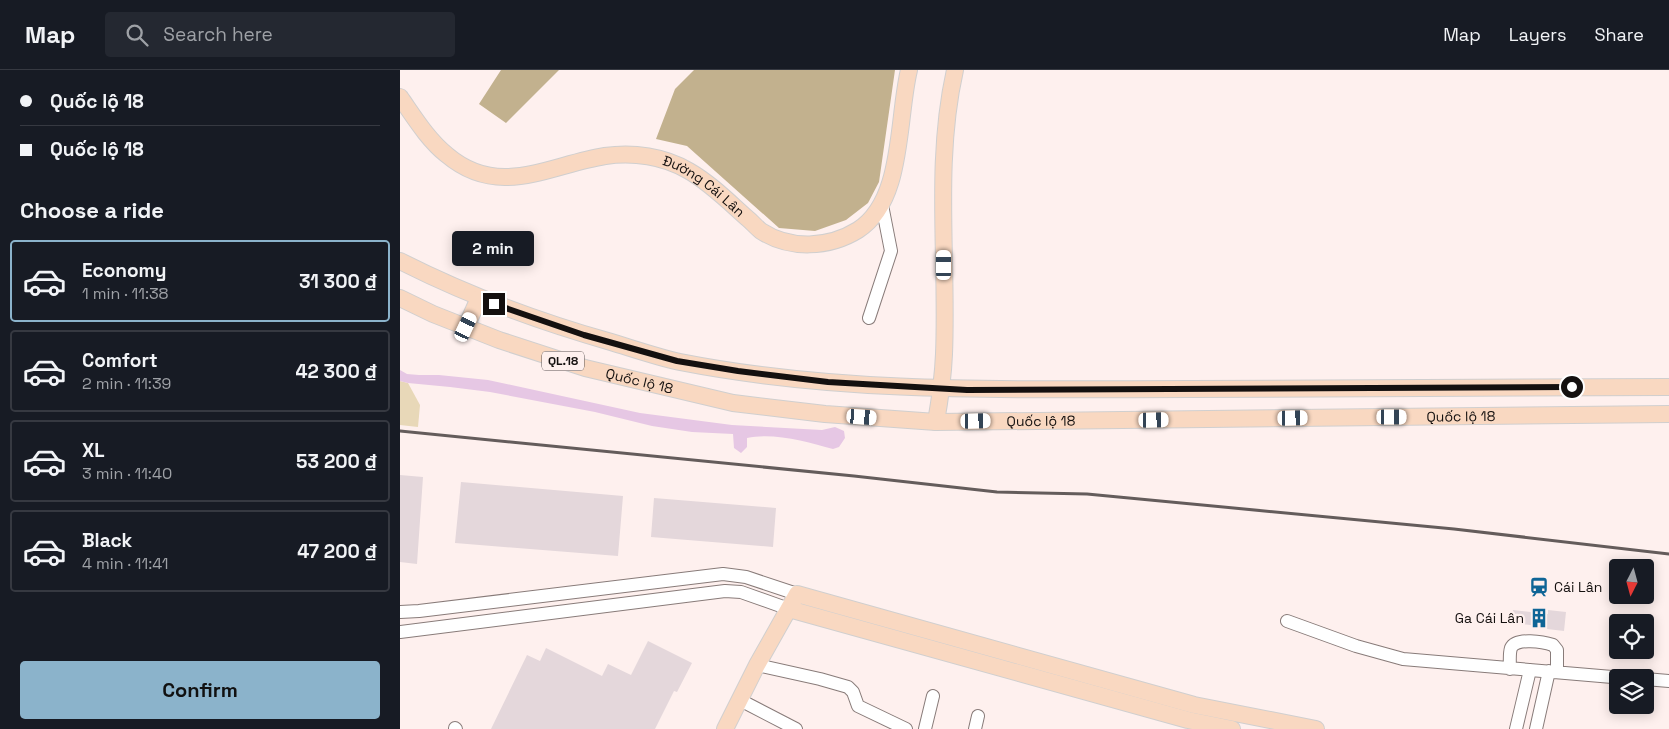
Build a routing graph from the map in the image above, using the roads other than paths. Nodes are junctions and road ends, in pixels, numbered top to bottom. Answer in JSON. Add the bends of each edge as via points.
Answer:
{"nodes":[{"id":1,"x":909,"y":70,"type":"edge"},
{"id":2,"x":955,"y":70,"type":"edge"},
{"id":3,"x":400,"y":96,"type":"edge"},
{"id":4,"x":882,"y":205,"type":"junction"},
{"id":5,"x":400,"y":261,"type":"edge"},
{"id":6,"x":400,"y":298,"type":"edge"},
{"id":7,"x":479,"y":298,"type":"junction"},
{"id":8,"x":868,"y":318,"type":"dead end"},
{"id":9,"x":466,"y":327,"type":"junction"},
{"id":10,"x":1669,"y":387,"type":"edge"},
{"id":11,"x":941,"y":389,"type":"junction"},
{"id":12,"x":1669,"y":414,"type":"edge"},
{"id":13,"x":936,"y":422,"type":"junction"},
{"id":14,"x":797,"y":594,"type":"junction"},
{"id":15,"x":790,"y":609,"type":"junction"},
{"id":16,"x":418,"y":611,"type":"junction"},
{"id":17,"x":400,"y":612,"type":"edge"},
{"id":18,"x":1287,"y":621,"type":"dead end"},
{"id":19,"x":421,"y":630,"type":"junction"},
{"id":20,"x":400,"y":632,"type":"edge"},
{"id":21,"x":757,"y":665,"type":"junction"},
{"id":22,"x":1510,"y":669,"type":"junction"},
{"id":23,"x":1530,"y":670,"type":"junction"},
{"id":24,"x":1553,"y":672,"type":"junction"},
{"id":25,"x":1609,"y":677,"type":"edge"},
{"id":26,"x":1654,"y":679,"type":"edge"},
{"id":27,"x":1669,"y":680,"type":"edge"},
{"id":28,"x":933,"y":696,"type":"dead end"},
{"id":29,"x":740,"y":700,"type":"junction"},
{"id":30,"x":978,"y":716,"type":"dead end"},
{"id":31,"x":725,"y":729,"type":"edge"},
{"id":32,"x":796,"y":729,"type":"edge"},
{"id":33,"x":906,"y":729,"type":"edge"},
{"id":34,"x":925,"y":729,"type":"edge"},
{"id":35,"x":975,"y":729,"type":"edge"},
{"id":36,"x":1232,"y":729,"type":"edge"},
{"id":37,"x":1316,"y":729,"type":"edge"},
{"id":38,"x":1516,"y":729,"type":"edge"},
{"id":39,"x":1536,"y":729,"type":"edge"}],
"edges":[{"from":1,"to":4,"type":"main road","name":"Đường Cái Lân","via":[[894,166]]},
{"from":2,"to":11,"type":"main road","via":[[943,158],[944,353]]},
{"from":3,"to":4,"type":"main road","name":"Đường Cái Lân","via":[[436,146],[448,157],[481,174],[530,176],[622,154],[667,160],[708,184],[760,230],[777,240],[802,244],[840,239],[872,220]]},
{"from":4,"to":8,"type":"street","via":[[891,251]]},
{"from":5,"to":7,"type":"main road","name":"Quốc lộ 18","number":"QL.18"},
{"from":6,"to":9,"type":"main road","name":"Quốc lộ 18","number":"QL.18"},
{"from":7,"to":9,"type":"main road"},
{"from":7,"to":11,"type":"main road","name":"Quốc lộ 18","number":"QL.18","via":[[584,335],[677,361],[828,382]]},
{"from":9,"to":13,"type":"main road","name":"Quốc lộ 18","number":"QL.18","via":[[585,368],[733,403]]},
{"from":10,"to":11,"type":"main road","name":"Quốc lộ 18","number":"QL.18"},
{"from":11,"to":13,"type":"main road"},
{"from":12,"to":13,"type":"main road","name":"Quốc lộ 18","number":"QL.18"},
{"from":14,"to":15,"type":"main road"},
{"from":14,"to":16,"type":"street","via":[[746,577],[723,574]]},
{"from":14,"to":37,"type":"main road","via":[[1194,705]]},
{"from":15,"to":19,"type":"street","via":[[741,592],[725,591]]},
{"from":15,"to":21,"type":"main road"},
{"from":15,"to":36,"type":"main road","via":[[1188,720]]},
{"from":16,"to":17,"type":"street"},
{"from":16,"to":19,"type":"street"},
{"from":18,"to":22,"type":"street","via":[[1403,659]]},
{"from":19,"to":20,"type":"street"},
{"from":21,"to":29,"type":"main road"},
{"from":21,"to":33,"type":"street","via":[[848,686],[858,706]]},
{"from":22,"to":23,"type":"street"},
{"from":22,"to":24,"type":"street","via":[[1511,649],[1516,643],[1523,642],[1553,645],[1557,650]]},
{"from":23,"to":24,"type":"street"},
{"from":23,"to":38,"type":"street"},
{"from":24,"to":25,"type":"street"},
{"from":24,"to":39,"type":"street"},
{"from":26,"to":27,"type":"street"},
{"from":28,"to":34,"type":"street"},
{"from":29,"to":31,"type":"main road"},
{"from":29,"to":32,"type":"street"},
{"from":30,"to":35,"type":"street"}]}
